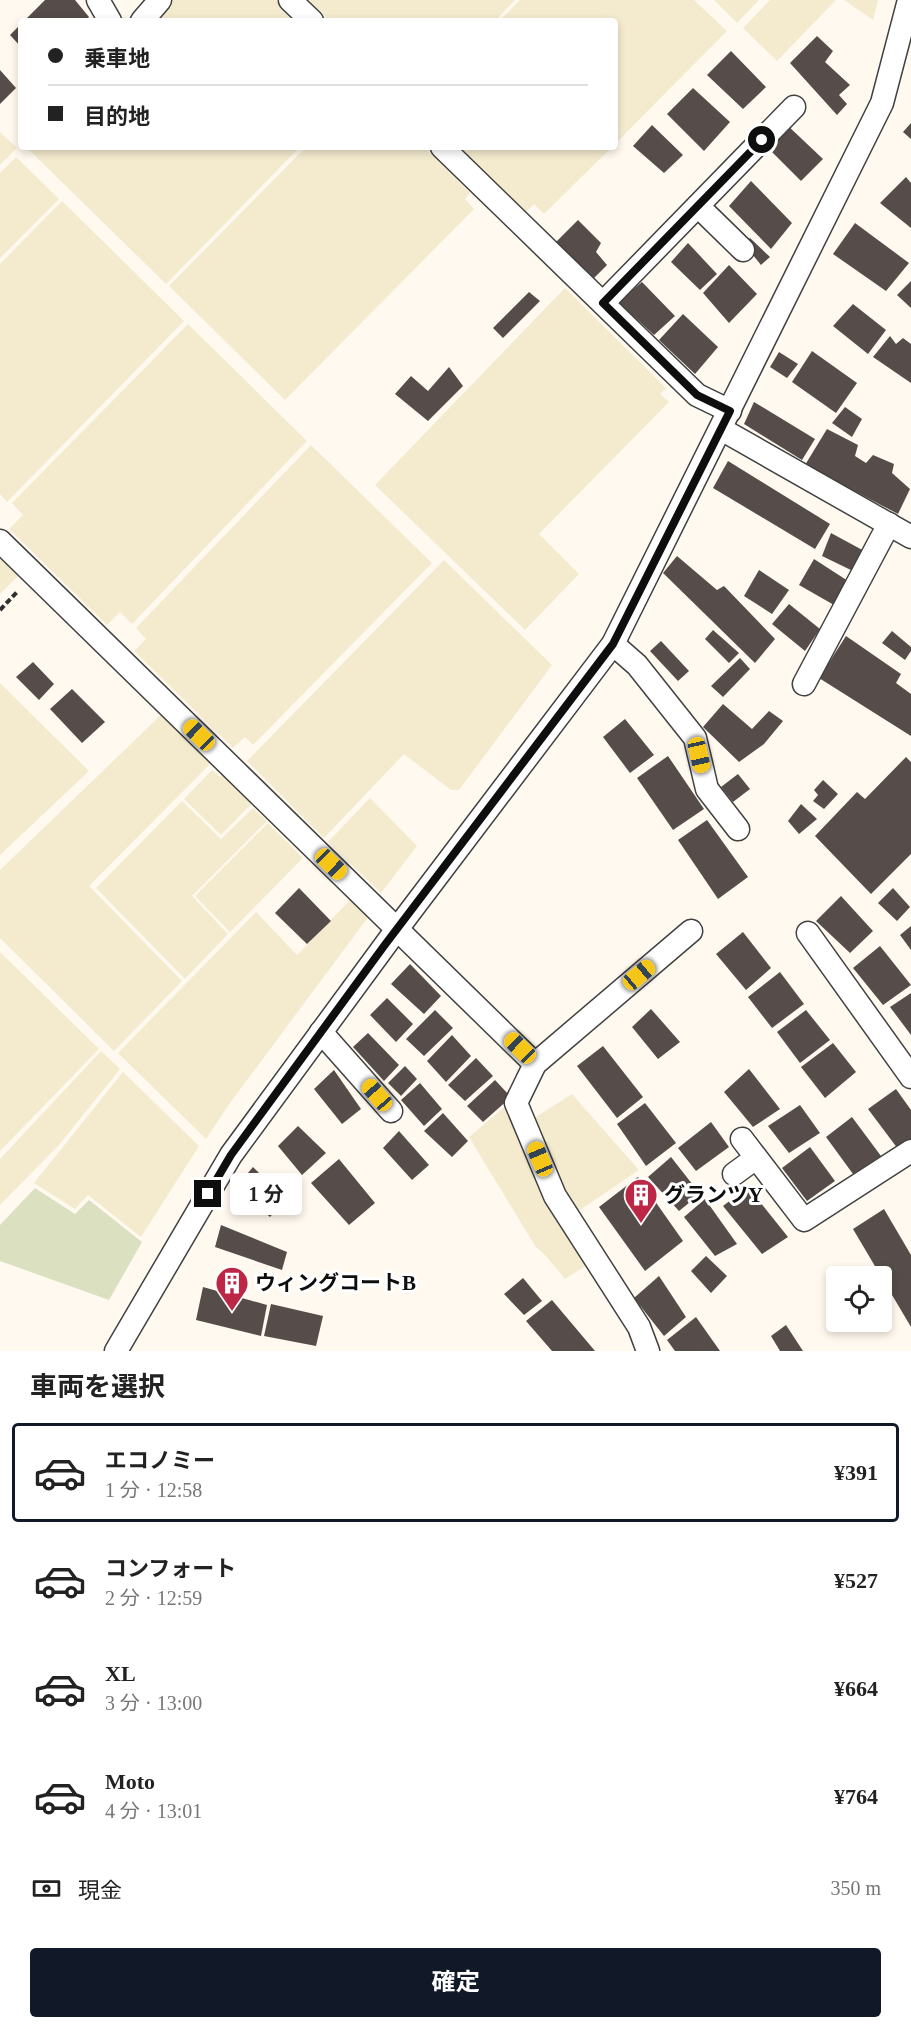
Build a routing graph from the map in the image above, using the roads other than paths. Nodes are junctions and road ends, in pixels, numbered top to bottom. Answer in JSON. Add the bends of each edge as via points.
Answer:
{"nodes":[{"id":1,"x":98,"y":0,"type":"edge"},
{"id":2,"x":160,"y":0,"type":"edge"},
{"id":3,"x":290,"y":0,"type":"edge"},
{"id":4,"x":909,"y":0,"type":"edge"},
{"id":5,"x":108,"y":18,"type":"edge"},
{"id":6,"x":145,"y":18,"type":"edge"},
{"id":7,"x":309,"y":18,"type":"edge"},
{"id":8,"x":905,"y":48,"type":"edge"},
{"id":9,"x":794,"y":107,"type":"dead end"},
{"id":10,"x":445,"y":150,"type":"edge"},
{"id":11,"x":698,"y":206,"type":"junction"},
{"id":12,"x":743,"y":250,"type":"dead end"},
{"id":13,"x":603,"y":303,"type":"junction"},
{"id":14,"x":726,"y":420,"type":"junction"},
{"id":15,"x":903,"y":528,"type":"edge"},
{"id":16,"x":0,"y":541,"type":"edge"},
{"id":17,"x":613,"y":644,"type":"junction"},
{"id":18,"x":804,"y":684,"type":"dead end"},
{"id":19,"x":738,"y":829,"type":"dead end"},
{"id":20,"x":397,"y":929,"type":"junction"},
{"id":21,"x":691,"y":931,"type":"dead end"},
{"id":22,"x":808,"y":933,"type":"dead end"},
{"id":23,"x":321,"y":1032,"type":"junction"},
{"id":24,"x":907,"y":1062,"type":"edge"},
{"id":25,"x":535,"y":1064,"type":"junction"},
{"id":26,"x":391,"y":1111,"type":"dead end"},
{"id":27,"x":742,"y":1139,"type":"dead end"},
{"id":28,"x":911,"y":1151,"type":"edge"},
{"id":29,"x":756,"y":1158,"type":"junction"},
{"id":30,"x":734,"y":1174,"type":"dead end"},
{"id":31,"x":116,"y":1351,"type":"edge"},
{"id":32,"x":648,"y":1351,"type":"edge"}],
"edges":[{"from":1,"to":5,"type":"street"},
{"from":2,"to":6,"type":"street"},
{"from":3,"to":7,"type":"street"},
{"from":4,"to":8,"type":"street"},
{"from":8,"to":14,"type":"street","via":[[882,103]]},
{"from":9,"to":11,"type":"street"},
{"from":10,"to":13,"type":"street"},
{"from":11,"to":12,"type":"street"},
{"from":11,"to":13,"type":"street"},
{"from":13,"to":14,"type":"street"},
{"from":14,"to":15,"type":"street"},
{"from":14,"to":17,"type":"street"},
{"from":15,"to":18,"type":"street"},
{"from":16,"to":20,"type":"street"},
{"from":17,"to":19,"type":"street","via":[[637,666],[695,738],[707,789]]},
{"from":17,"to":20,"type":"street"},
{"from":20,"to":23,"type":"street"},
{"from":20,"to":25,"type":"street"},
{"from":21,"to":25,"type":"street"},
{"from":22,"to":24,"type":"street"},
{"from":23,"to":26,"type":"street"},
{"from":23,"to":31,"type":"street","via":[[231,1155]]},
{"from":25,"to":32,"type":"street","via":[[516,1102],[555,1196],[639,1327]]},
{"from":27,"to":29,"type":"street"},
{"from":28,"to":29,"type":"street","via":[[804,1220]]},
{"from":29,"to":30,"type":"street"}]}
